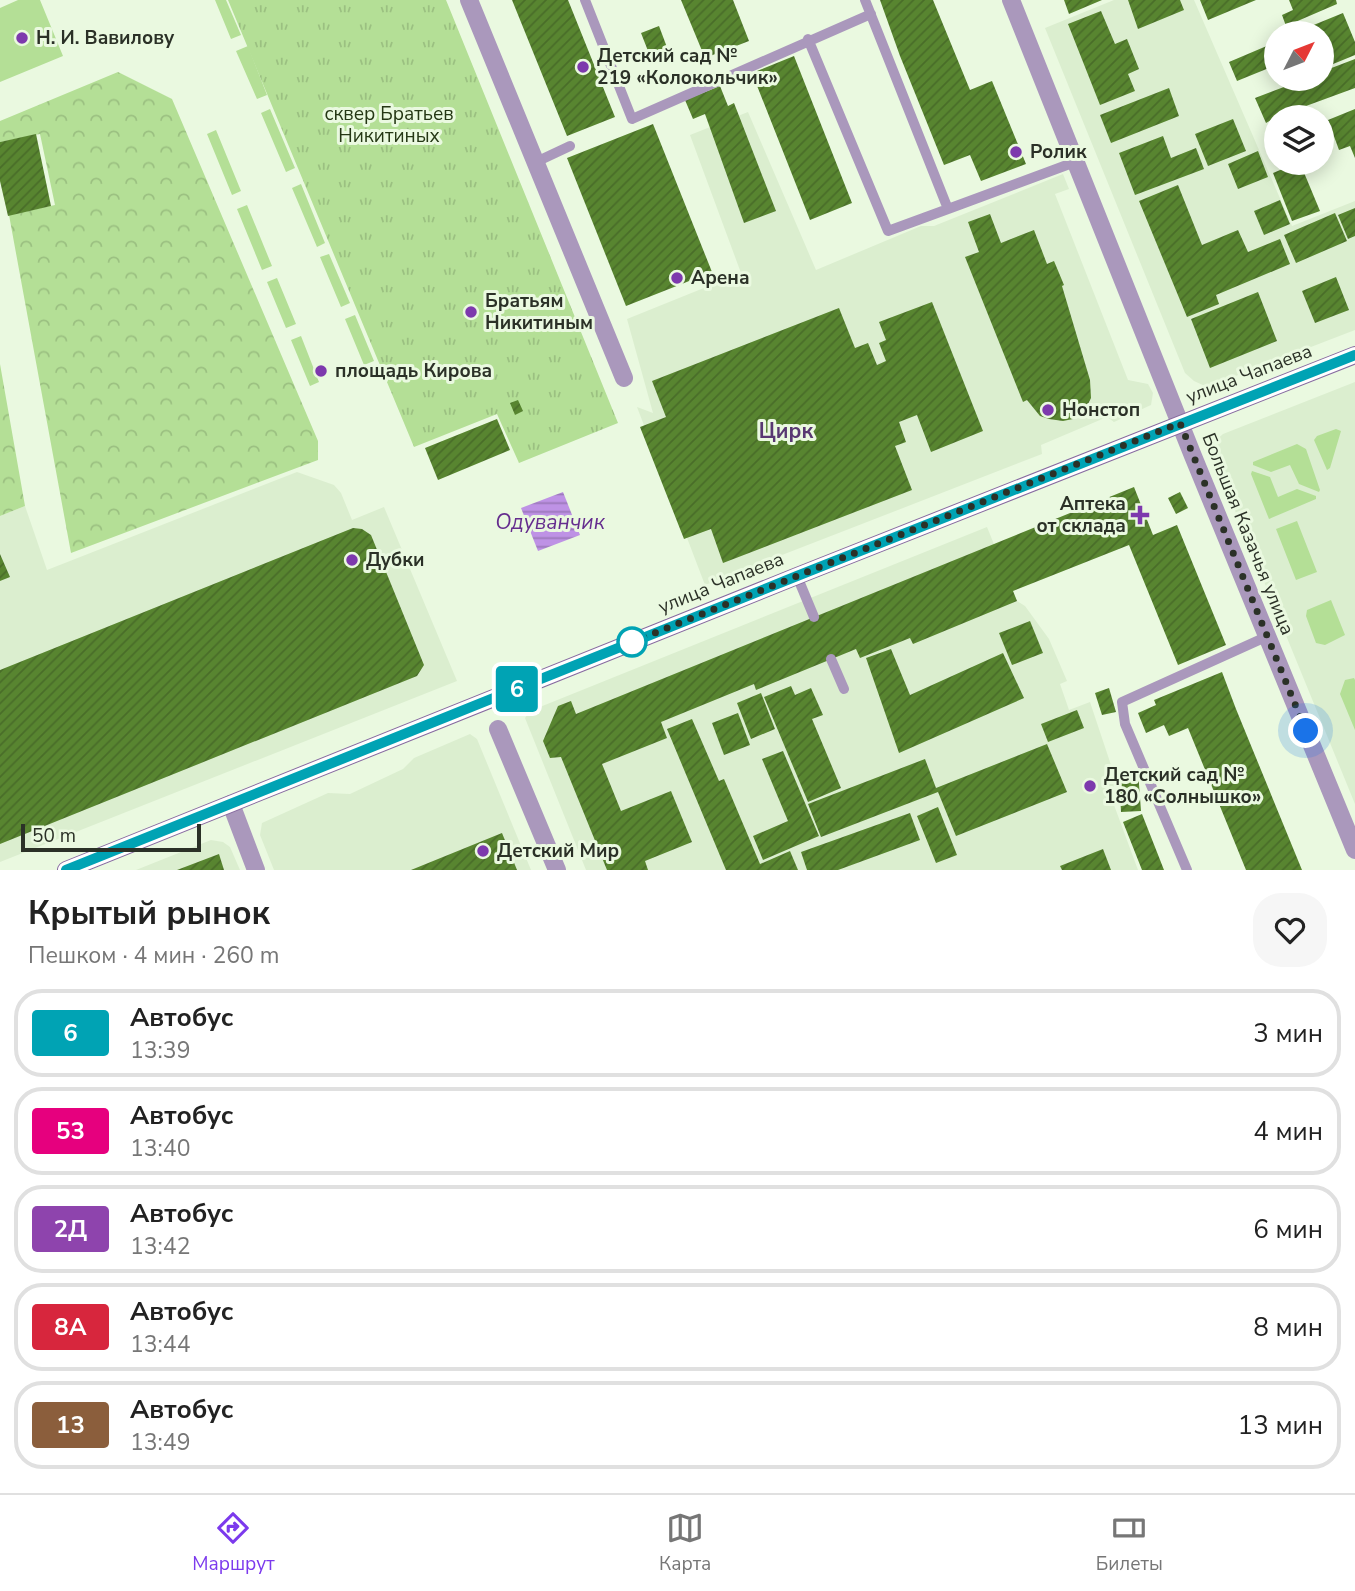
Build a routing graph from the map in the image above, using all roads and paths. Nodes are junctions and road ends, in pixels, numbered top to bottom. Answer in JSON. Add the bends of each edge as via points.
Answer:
{"nodes":[{"id":1,"x":469,"y":0,"type":"edge"},
{"id":2,"x":585,"y":0,"type":"edge"},
{"id":3,"x":865,"y":0,"type":"edge"},
{"id":4,"x":1011,"y":0,"type":"edge"},
{"id":5,"x":871,"y":13,"type":"junction"},
{"id":6,"x":808,"y":39,"type":"junction"},
{"id":7,"x":570,"y":146,"type":"dead end"},
{"id":8,"x":536,"y":162,"type":"junction"},
{"id":9,"x":1075,"y":162,"type":"junction"},
{"id":10,"x":948,"y":209,"type":"junction"},
{"id":11,"x":1355,"y":355,"type":"edge"},
{"id":12,"x":624,"y":378,"type":"dead end"},
{"id":13,"x":1180,"y":423,"type":"junction"},
{"id":14,"x":797,"y":576,"type":"junction"},
{"id":15,"x":814,"y":617,"type":"dead end"},
{"id":16,"x":1268,"y":636,"type":"junction"},
{"id":17,"x":831,"y":659,"type":"dead end"},
{"id":18,"x":844,"y":689,"type":"dead end"},
{"id":19,"x":498,"y":729,"type":"dead end"},
{"id":20,"x":231,"y":804,"type":"junction"},
{"id":21,"x":1355,"y":850,"type":"edge"},
{"id":22,"x":66,"y":870,"type":"edge"},
{"id":23,"x":256,"y":870,"type":"edge"},
{"id":24,"x":558,"y":870,"type":"edge"},
{"id":25,"x":1187,"y":870,"type":"edge"}],
"edges":[{"from":1,"to":8,"type":"street"},
{"from":2,"to":6,"type":"lane","via":[[632,119]]},
{"from":3,"to":5,"type":"lane"},
{"from":4,"to":9,"type":"street","name":"Большая Казачья улица"},
{"from":5,"to":6,"type":"lane"},
{"from":5,"to":10,"type":"lane"},
{"from":6,"to":10,"type":"lane","via":[[888,231]]},
{"from":7,"to":8,"type":"lane"},
{"from":8,"to":12,"type":"street"},
{"from":9,"to":10,"type":"lane"},
{"from":9,"to":13,"type":"street","name":"Большая Казачья улица"},
{"from":11,"to":13,"type":"street","name":"улица Чапаева"},
{"from":13,"to":14,"type":"street","name":"улица Чапаева"},
{"from":13,"to":16,"type":"street","name":"Большая Казачья улица"},
{"from":14,"to":15,"type":"lane"},
{"from":14,"to":20,"type":"street","name":"улица Чапаева"},
{"from":16,"to":21,"type":"street","name":"Большая Казачья улица"},
{"from":16,"to":25,"type":"lane","via":[[1122,702],[1125,724]]},
{"from":17,"to":18,"type":"lane"},
{"from":19,"to":24,"type":"street"},
{"from":20,"to":22,"type":"street","name":"улица Чапаева"},
{"from":20,"to":23,"type":"street"}]}
